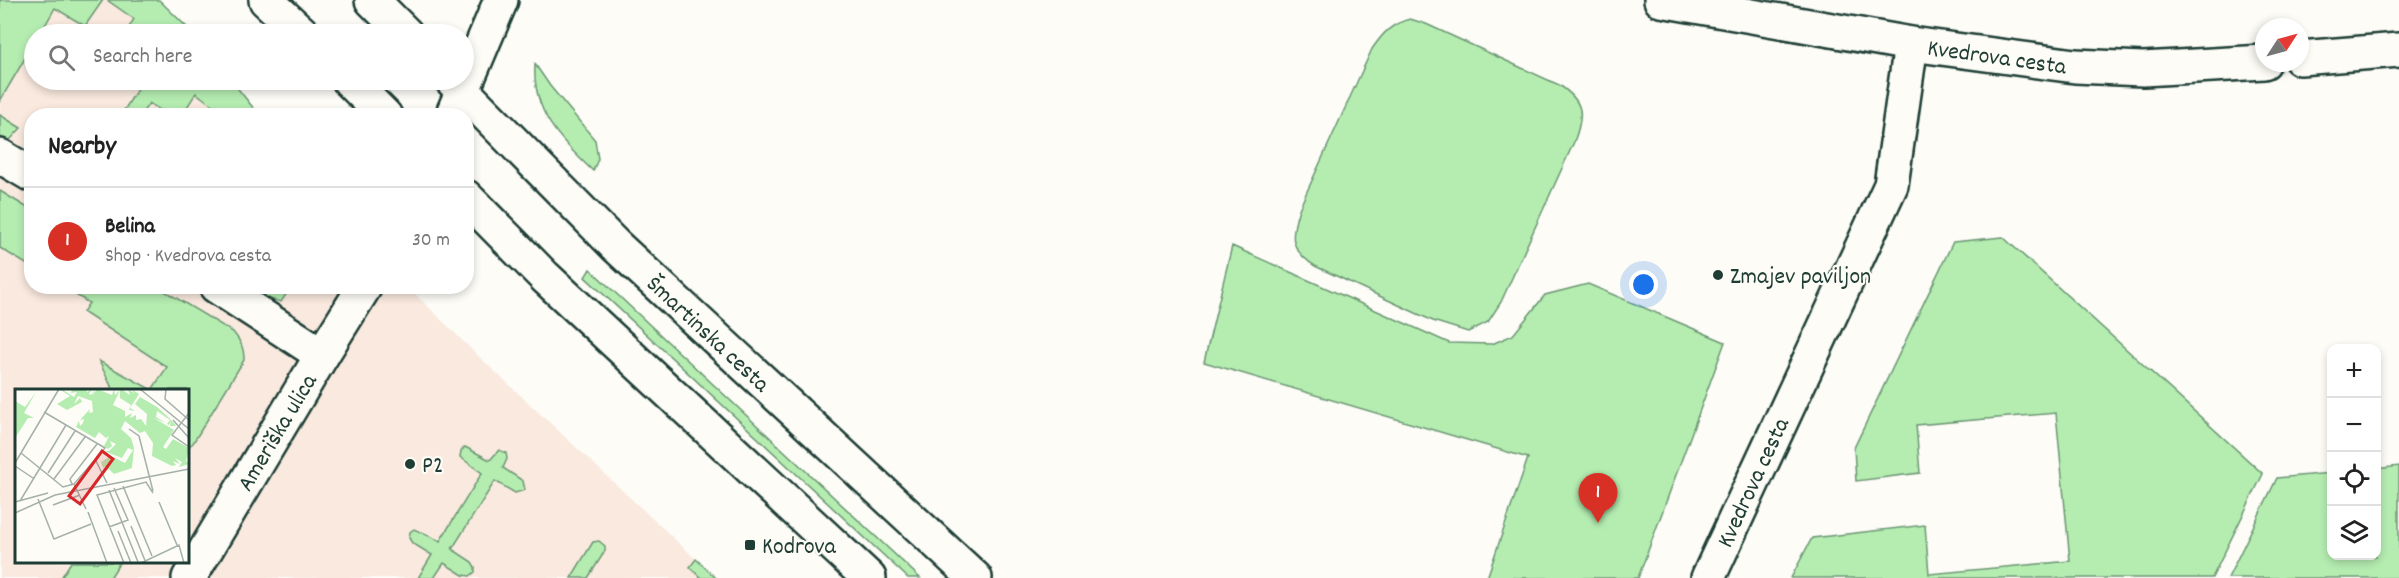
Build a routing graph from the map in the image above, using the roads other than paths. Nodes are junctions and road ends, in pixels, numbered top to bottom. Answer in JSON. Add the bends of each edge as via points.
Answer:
{"nodes":[{"id":1,"x":266,"y":0,"type":"edge"},
{"id":2,"x":372,"y":0,"type":"edge"},
{"id":3,"x":501,"y":0,"type":"edge"},
{"id":4,"x":1661,"y":0,"type":"edge"},
{"id":5,"x":292,"y":24,"type":"edge"},
{"id":6,"x":396,"y":24,"type":"edge"},
{"id":7,"x":1911,"y":44,"type":"junction"},
{"id":8,"x":2399,"y":50,"type":"edge"},
{"id":9,"x":474,"y":56,"type":"edge"},
{"id":10,"x":2309,"y":57,"type":"edge"},
{"id":11,"x":2255,"y":63,"type":"edge"},
{"id":12,"x":359,"y":90,"type":"edge"},
{"id":13,"x":455,"y":95,"type":"edge"},
{"id":14,"x":377,"y":108,"type":"edge"},
{"id":15,"x":469,"y":108,"type":"edge"},
{"id":16,"x":474,"y":113,"type":"edge"},
{"id":17,"x":0,"y":156,"type":"edge"},
{"id":18,"x":24,"y":170,"type":"edge"},
{"id":19,"x":474,"y":205,"type":"edge"},
{"id":20,"x":228,"y":294,"type":"edge"},
{"id":21,"x":360,"y":294,"type":"edge"},
{"id":22,"x":322,"y":355,"type":"junction"},
{"id":23,"x":189,"y":578,"type":"edge"},
{"id":24,"x":869,"y":578,"type":"edge"},
{"id":25,"x":975,"y":578,"type":"edge"},
{"id":26,"x":1708,"y":578,"type":"edge"}],
"edges":[{"from":1,"to":5,"type":"street"},
{"from":2,"to":6,"type":"street"},
{"from":3,"to":9,"type":"street"},
{"from":4,"to":7,"type":"street"},
{"from":7,"to":11,"type":"street","name":"Kvedrova cesta","via":[[2075,66],[2143,69]]},
{"from":7,"to":26,"type":"street","name":"Kvedrova cesta","via":[[1890,185]]},
{"from":8,"to":10,"type":"street"},
{"from":12,"to":14,"type":"street"},
{"from":13,"to":15,"type":"street","name":"Šmartinska cesta"},
{"from":16,"to":25,"type":"street","name":"Šmartinska cesta"},
{"from":17,"to":18,"type":"street"},
{"from":19,"to":24,"type":"street","via":[[545,277]]},
{"from":20,"to":22,"type":"street"},
{"from":21,"to":22,"type":"street","name":"Ameriška ulica"},
{"from":22,"to":23,"type":"street","name":"Ameriška ulica"}]}
